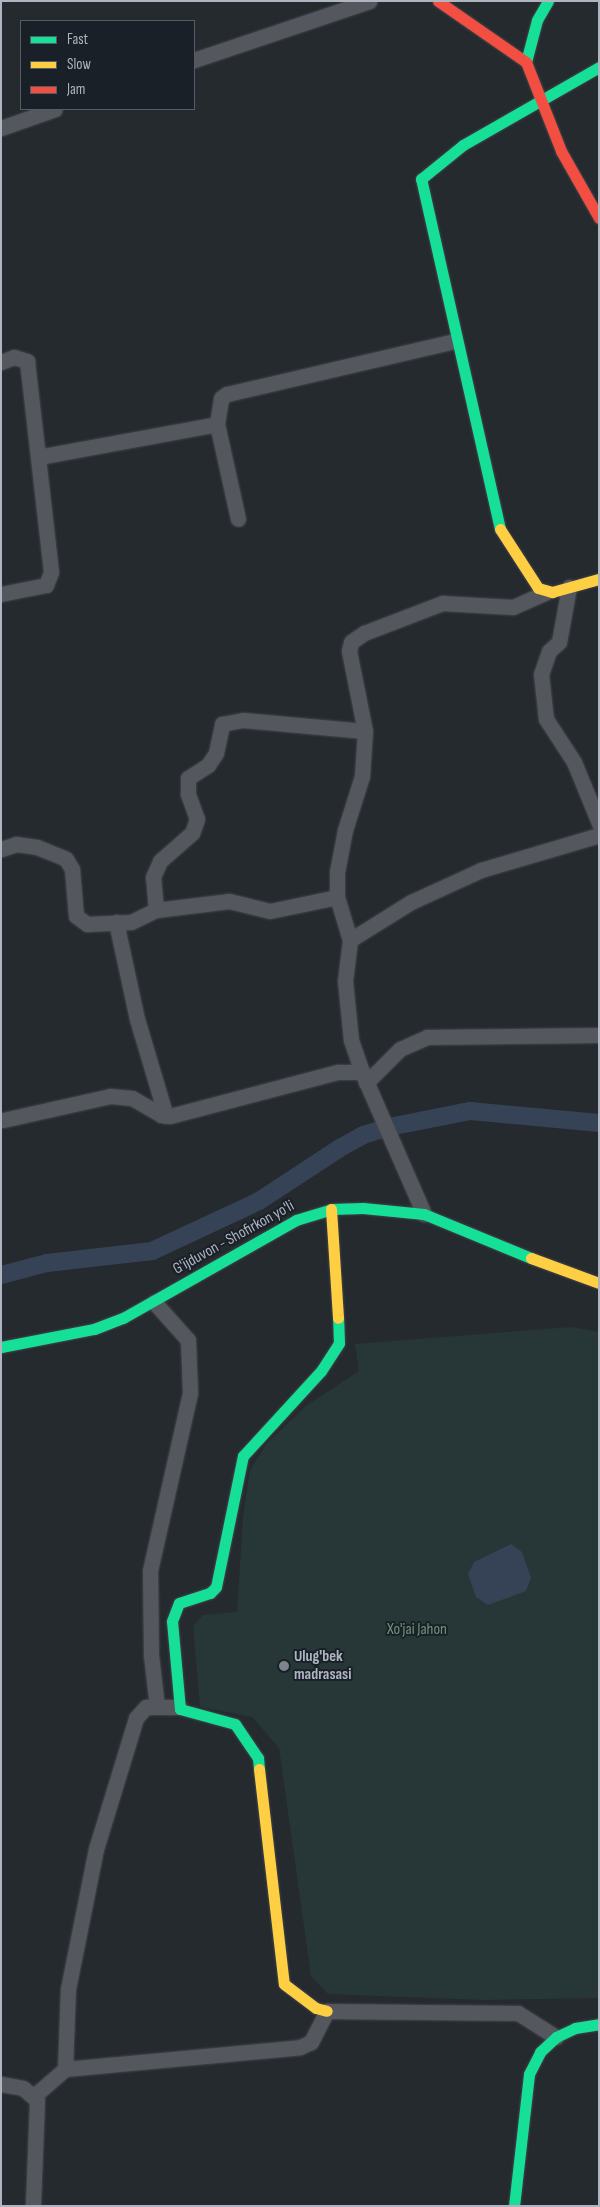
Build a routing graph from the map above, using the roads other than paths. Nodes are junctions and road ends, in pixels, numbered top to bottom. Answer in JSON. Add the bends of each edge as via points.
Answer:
{"nodes":[{"id":1,"x":370,"y":1,"type":"edge"},
{"id":2,"x":438,"y":1,"type":"edge"},
{"id":3,"x":548,"y":1,"type":"edge"},
{"id":4,"x":195,"y":60,"type":"edge"},
{"id":5,"x":526,"y":62,"type":"junction"},
{"id":6,"x":599,"y":67,"type":"edge"},
{"id":7,"x":539,"y":99,"type":"junction"},
{"id":8,"x":52,"y":110,"type":"edge"},
{"id":9,"x":1,"y":128,"type":"edge"},
{"id":10,"x":599,"y":218,"type":"edge"},
{"id":11,"x":455,"y":341,"type":"junction"},
{"id":12,"x":1,"y":362,"type":"edge"},
{"id":13,"x":217,"y":424,"type":"junction"},
{"id":14,"x":38,"y":457,"type":"junction"},
{"id":15,"x":238,"y":519,"type":"dead end"},
{"id":16,"x":599,"y":579,"type":"edge"},
{"id":17,"x":570,"y":587,"type":"junction"},
{"id":18,"x":546,"y":592,"type":"junction"},
{"id":19,"x":1,"y":594,"type":"edge"},
{"id":20,"x":364,"y":731,"type":"junction"},
{"id":21,"x":599,"y":822,"type":"edge"},
{"id":22,"x":599,"y":835,"type":"edge"},
{"id":23,"x":1,"y":849,"type":"edge"},
{"id":24,"x":337,"y":897,"type":"junction"},
{"id":25,"x":156,"y":910,"type":"junction"},
{"id":26,"x":116,"y":922,"type":"junction"},
{"id":27,"x":350,"y":940,"type":"junction"},
{"id":28,"x":599,"y":1035,"type":"edge"},
{"id":29,"x":364,"y":1078,"type":"junction"},
{"id":30,"x":166,"y":1116,"type":"junction"},
{"id":31,"x":2,"y":1120,"type":"dead end"},
{"id":32,"x":331,"y":1210,"type":"junction"},
{"id":33,"x":424,"y":1214,"type":"junction"},
{"id":34,"x":599,"y":1283,"type":"edge"},
{"id":35,"x":154,"y":1302,"type":"junction"},
{"id":36,"x":1,"y":1347,"type":"edge"},
{"id":37,"x":157,"y":1707,"type":"junction"},
{"id":38,"x":179,"y":1707,"type":"junction"},
{"id":39,"x":326,"y":2011,"type":"junction"},
{"id":40,"x":599,"y":2024,"type":"edge"},
{"id":41,"x":556,"y":2036,"type":"junction"},
{"id":42,"x":65,"y":2070,"type":"junction"},
{"id":43,"x":1,"y":2084,"type":"edge"},
{"id":44,"x":34,"y":2096,"type":"junction"},
{"id":45,"x":33,"y":2206,"type":"edge"},
{"id":46,"x":514,"y":2206,"type":"edge"}],
"edges":[{"from":1,"to":4,"type":"street"},
{"from":2,"to":5,"type":"street"},
{"from":3,"to":5,"type":"street","via":[[537,20]]},
{"from":5,"to":7,"type":"street"},
{"from":6,"to":7,"type":"street"},
{"from":7,"to":10,"type":"street","via":[[561,151]]},
{"from":7,"to":11,"type":"street","via":[[462,145],[422,176]]},
{"from":8,"to":9,"type":"street"},
{"from":11,"to":13,"type":"street","via":[[227,394],[221,398]]},
{"from":11,"to":18,"type":"street","via":[[496,518],[535,586]]},
{"from":12,"to":14,"type":"street","via":[[14,357],[27,361]]},
{"from":13,"to":14,"type":"street"},
{"from":13,"to":15,"type":"street"},
{"from":14,"to":19,"type":"street","via":[[51,572],[46,585]]},
{"from":16,"to":17,"type":"street"},
{"from":17,"to":18,"type":"street"},
{"from":17,"to":21,"type":"street","via":[[559,642],[549,651],[541,674],[546,719],[574,762]]},
{"from":18,"to":20,"type":"street","via":[[513,607],[442,603],[364,634],[352,642],[349,651]]},
{"from":20,"to":24,"type":"street","via":[[362,776],[344,830],[337,872]]},
{"from":20,"to":25,"type":"street","via":[[242,720],[222,724],[216,753],[208,765],[188,778],[188,794],[197,819],[192,833],[160,862],[153,877]]},
{"from":22,"to":27,"type":"street","via":[[481,870],[410,902]]},
{"from":23,"to":26,"type":"street","via":[[16,844],[37,847],[66,859],[72,869],[76,916],[87,924]]},
{"from":24,"to":25,"type":"street","via":[[270,911],[229,901]]},
{"from":24,"to":27,"type":"street"},
{"from":25,"to":26,"type":"street","via":[[131,922]]},
{"from":26,"to":30,"type":"street","via":[[137,1019]]},
{"from":27,"to":29,"type":"street","via":[[345,981],[351,1040]]},
{"from":28,"to":29,"type":"street","via":[[427,1037],[400,1049]]},
{"from":29,"to":30,"type":"street","via":[[338,1072]]},
{"from":29,"to":33,"type":"street"},
{"from":30,"to":31,"type":"street","via":[[132,1098],[110,1096]]},
{"from":32,"to":33,"type":"street","name":"G'ijduvon - Shofirkon yo'li","via":[[363,1208]]},
{"from":32,"to":35,"type":"street","name":"G'ijduvon - Shofirkon yo'li","via":[[296,1220]]},
{"from":32,"to":38,"type":"street","via":[[339,1343],[322,1371],[241,1460],[215,1589],[183,1601],[174,1609],[172,1620]]},
{"from":33,"to":34,"type":"street","name":"G'ijduvon - Shofirkon yo'li"},
{"from":35,"to":36,"type":"street","name":"G'ijduvon - Shofirkon yo'li","via":[[94,1329]]},
{"from":35,"to":37,"type":"street","via":[[188,1340],[190,1393],[150,1571],[151,1655]]},
{"from":37,"to":38,"type":"street"},
{"from":37,"to":42,"type":"street","via":[[146,1707],[136,1718],[96,1849],[68,1989]]},
{"from":38,"to":39,"type":"street","via":[[235,1724],[254,1749],[261,1771],[281,1975],[287,1988]]},
{"from":39,"to":41,"type":"street","via":[[518,2013]]},
{"from":39,"to":42,"type":"street","via":[[311,2042],[300,2047]]},
{"from":40,"to":41,"type":"street","via":[[575,2028]]},
{"from":41,"to":46,"type":"street","via":[[540,2052],[529,2074]]},
{"from":42,"to":44,"type":"street"},
{"from":43,"to":44,"type":"street","via":[[23,2088]]},
{"from":44,"to":45,"type":"street","via":[[38,2112]]}]}
